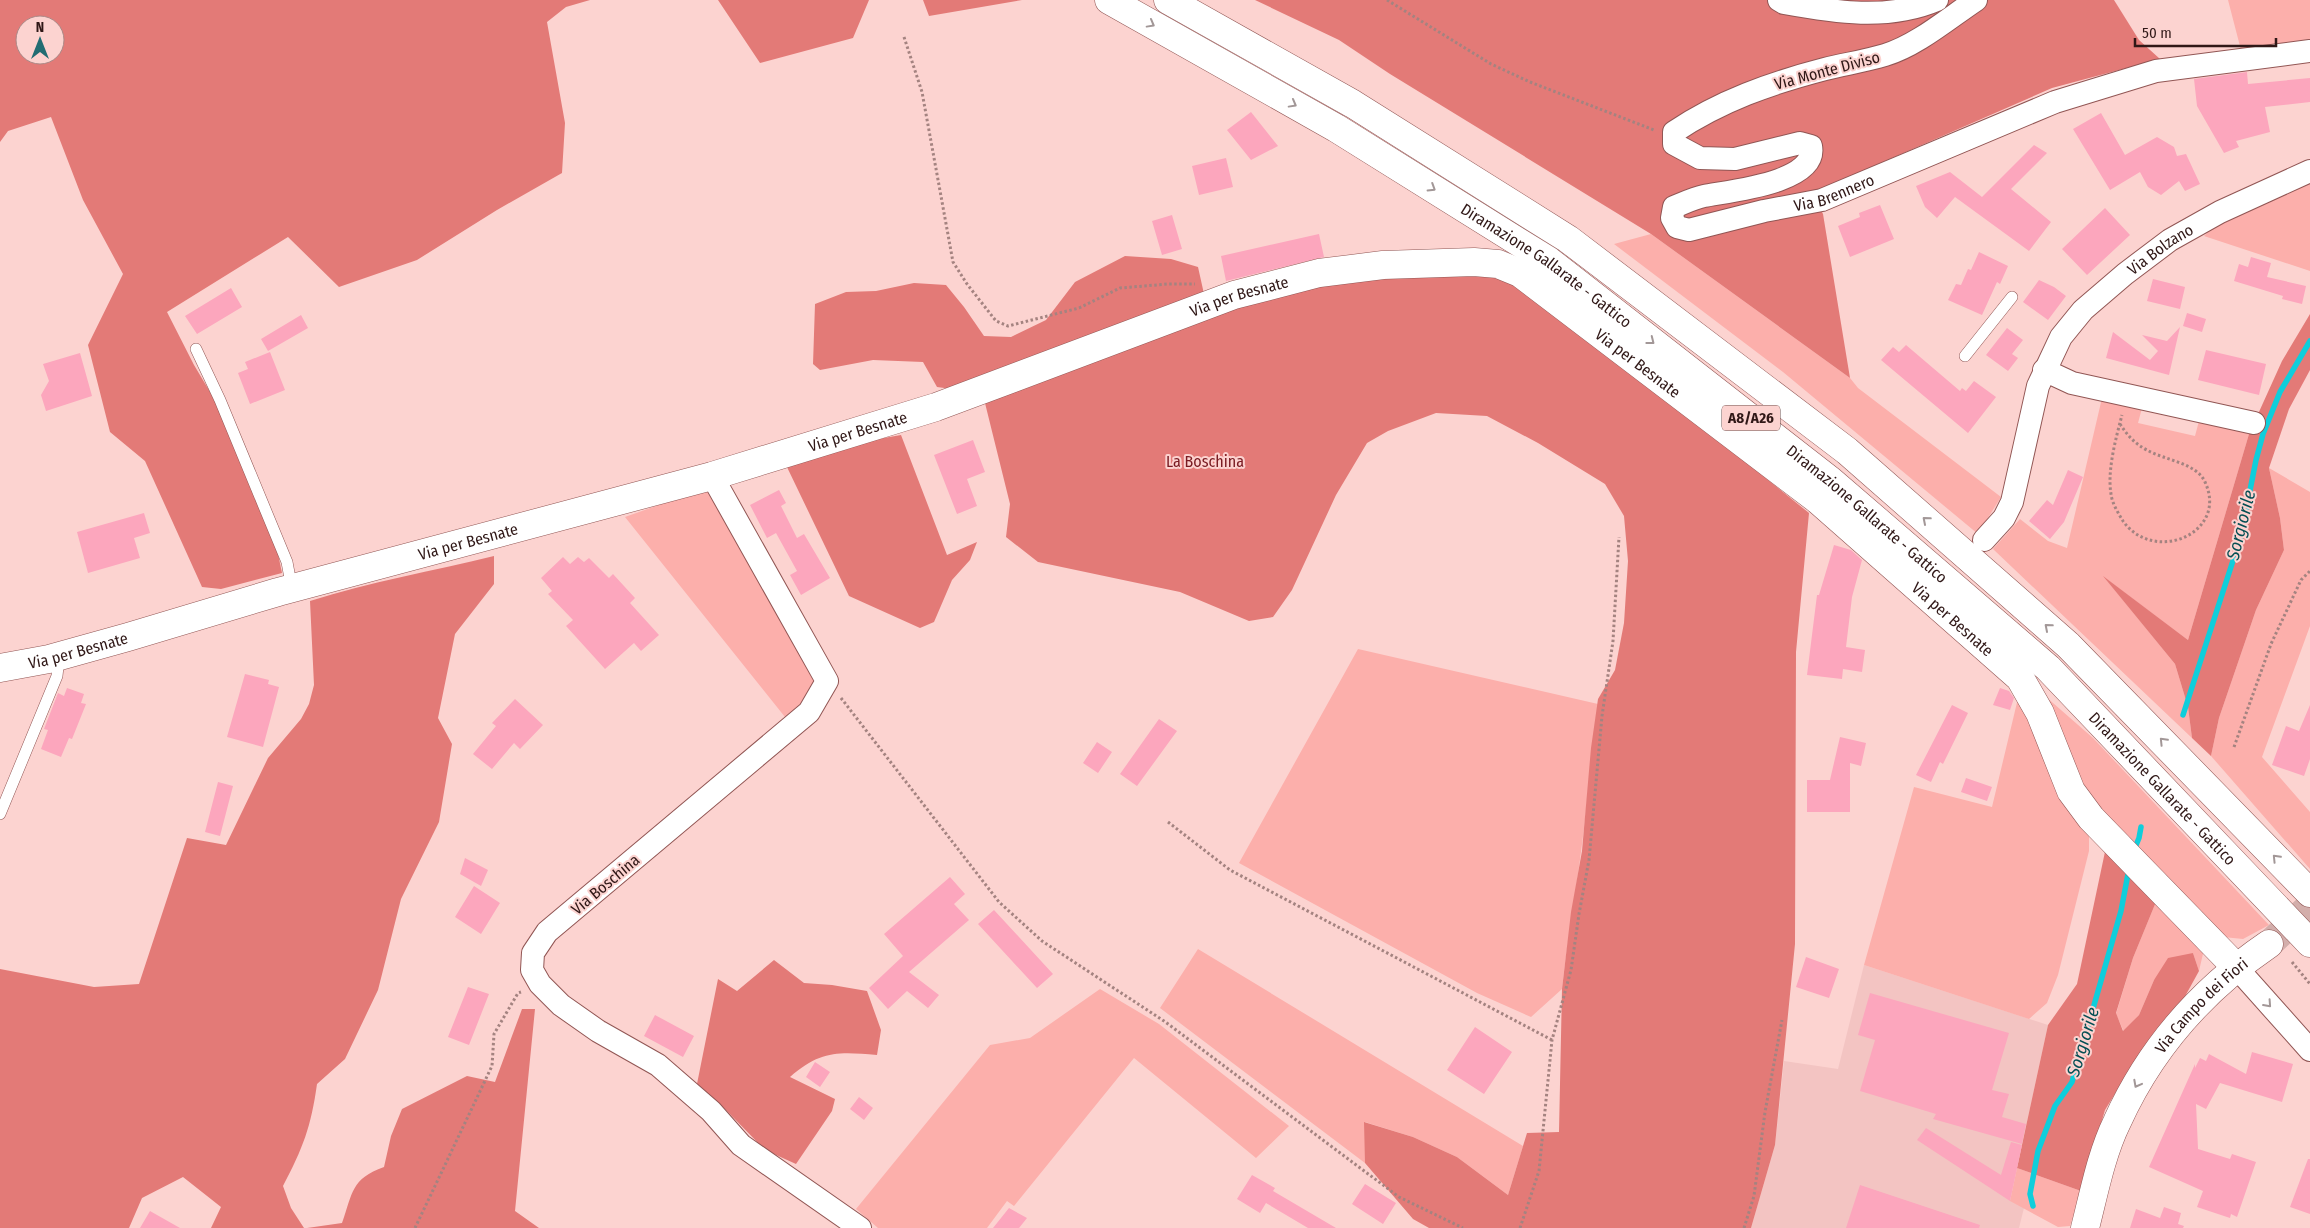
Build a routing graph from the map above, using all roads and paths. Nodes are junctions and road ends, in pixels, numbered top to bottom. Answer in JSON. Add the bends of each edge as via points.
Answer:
{"nodes":[{"id":1,"x":1109,"y":0,"type":"edge"},
{"id":2,"x":1168,"y":0,"type":"edge"},
{"id":3,"x":1387,"y":0,"type":"edge"},
{"id":4,"x":1778,"y":0,"type":"edge"},
{"id":5,"x":1937,"y":0,"type":"edge"},
{"id":6,"x":1976,"y":0,"type":"edge"},
{"id":7,"x":904,"y":37,"type":"dead end"},
{"id":8,"x":2310,"y":51,"type":"edge"},
{"id":9,"x":1674,"y":132,"type":"junction"},
{"id":10,"x":2310,"y":171,"type":"edge"},
{"id":11,"x":2012,"y":297,"type":"dead end"},
{"id":12,"x":1224,"y":299,"type":"junction"},
{"id":13,"x":196,"y":349,"type":"dead end"},
{"id":14,"x":1964,"y":356,"type":"dead end"},
{"id":15,"x":2044,"y":370,"type":"junction"},
{"id":16,"x":2254,"y":423,"type":"dead end"},
{"id":17,"x":2120,"y":424,"type":"joint"},
{"id":18,"x":712,"y":476,"type":"junction"},
{"id":19,"x":1619,"y":537,"type":"dead end"},
{"id":20,"x":1984,"y":540,"type":"dead end"},
{"id":21,"x":2310,"y":571,"type":"edge"},
{"id":22,"x":292,"y":589,"type":"junction"},
{"id":23,"x":60,"y":656,"type":"junction"},
{"id":24,"x":0,"y":668,"type":"edge"},
{"id":25,"x":827,"y":681,"type":"junction"},
{"id":26,"x":2234,"y":747,"type":"dead end"},
{"id":27,"x":0,"y":814,"type":"edge"},
{"id":28,"x":1168,"y":822,"type":"dead end"},
{"id":29,"x":2310,"y":893,"type":"edge"},
{"id":30,"x":2269,"y":944,"type":"tunnel mouth"},
{"id":31,"x":2301,"y":952,"type":"edge"},
{"id":32,"x":2236,"y":967,"type":"junction"},
{"id":33,"x":540,"y":984,"type":"junction"},
{"id":34,"x":2310,"y":984,"type":"edge"},
{"id":35,"x":1782,"y":1020,"type":"dead end"},
{"id":36,"x":1552,"y":1040,"type":"junction"},
{"id":37,"x":2310,"y":1050,"type":"edge"},
{"id":38,"x":832,"y":1221,"type":"edge"},
{"id":39,"x":415,"y":1228,"type":"edge"},
{"id":40,"x":860,"y":1228,"type":"edge"},
{"id":41,"x":1463,"y":1228,"type":"edge"},
{"id":42,"x":1520,"y":1228,"type":"edge"},
{"id":43,"x":1744,"y":1228,"type":"edge"},
{"id":44,"x":2085,"y":1228,"type":"edge"},
{"id":45,"x":2103,"y":1228,"type":"edge"}],
"edges":[{"from":1,"to":31,"type":"main road","name":"Diramazione Gallarate - Gattico","number":"A8/A26","one_way":true,"via":[[1336,128],[1549,261],[1831,481],[2048,668]]},
{"from":29,"to":2,"type":"main road","name":"Diramazione Gallarate - Gattico","number":"A8/A26","one_way":true,"via":[[2068,645],[1847,451],[1568,239],[1353,104]]},
{"from":3,"to":9,"type":"path","via":[[1491,64],[1530,82],[1654,130]]},
{"from":4,"to":5,"type":"street","via":[[1850,12],[1906,10]]},
{"from":6,"to":9,"type":"street","name":"Via Monte Diviso","via":[[1886,55],[1760,88],[1701,114]]},
{"from":7,"to":12,"type":"path","via":[[922,92],[953,262],[996,321],[1008,326],[1025,323],[1079,308],[1120,288],[1135,286],[1190,284],[1215,287]]},
{"from":8,"to":9,"type":"street","name":"Via Brennero","via":[[2156,71],[2055,102],[1822,200],[1764,210],[1689,230],[1677,227],[1672,218],[1674,207],[1701,197],[1785,179],[1810,161],[1812,153],[1810,146],[1800,143],[1735,159],[1700,158],[1674,144]]},
{"from":10,"to":15,"type":"street","name":"Via Bolzano","via":[[2220,212],[2170,240],[2083,310],[2060,337]]},
{"from":11,"to":14,"type":"lane"},
{"from":12,"to":18,"type":"main road","name":"Via per Besnate","via":[[936,407]]},
{"from":12,"to":32,"type":"main road","name":"Via per Besnate","via":[[1319,273],[1383,265],[1474,262],[1498,264],[1520,273],[1818,500],[1929,589],[2020,678],[2040,713],[2071,791],[2091,818]]},
{"from":13,"to":22,"type":"lane","via":[[286,562]]},
{"from":15,"to":16,"type":"street","via":[[2072,383]]},
{"from":15,"to":20,"type":"street","name":"Via Bolzano","via":[[2012,502],[2004,518]]},
{"from":17,"to":17,"type":"path","via":[[2111,494],[2117,512],[2130,532],[2162,543],[2175,541],[2200,528],[2209,503],[2210,493],[2205,480],[2182,464],[2146,450],[2127,436]]},
{"from":18,"to":22,"type":"main road","name":"Via per Besnate"},
{"from":18,"to":25,"type":"street"},
{"from":19,"to":36,"type":"path","via":[[1613,641],[1589,860],[1571,970]]},
{"from":21,"to":26,"type":"path","via":[[2302,580],[2271,644]]},
{"from":22,"to":23,"type":"main road","name":"Via per Besnate"},
{"from":23,"to":24,"type":"main road","name":"Via per Besnate"},
{"from":23,"to":27,"type":"lane","via":[[57,676]]},
{"from":25,"to":33,"type":"street","name":"Via Boschina","via":[[810,712],[547,932],[534,952],[532,970]]},
{"from":25,"to":41,"type":"path","via":[[999,902],[1042,940],[1164,1021],[1400,1197]]},
{"from":28,"to":36,"type":"path","via":[[1230,870]]},
{"from":30,"to":32,"type":"main road"},
{"from":31,"to":34,"type":"path"},
{"from":32,"to":37,"type":"street","one_way":true},
{"from":32,"to":44,"type":"main road","name":"Via Campo dei Fiori","one_way":true,"via":[[2199,1002],[2146,1067],[2116,1122]]},
{"from":32,"to":45,"type":"main road","name":"Via Campo dei Fiori","via":[[2175,1053],[2132,1130]]},
{"from":33,"to":38,"type":"street","name":"Via Boschina","via":[[561,1005],[598,1031],[658,1065],[711,1111],[741,1144]]},
{"from":33,"to":39,"type":"path","via":[[518,993],[494,1034],[492,1066]]},
{"from":35,"to":43,"type":"path","via":[[1754,1196]]},
{"from":36,"to":42,"type":"path","via":[[1539,1171]]},
{"from":38,"to":40,"type":"street","name":"Via Boschina"}]}
